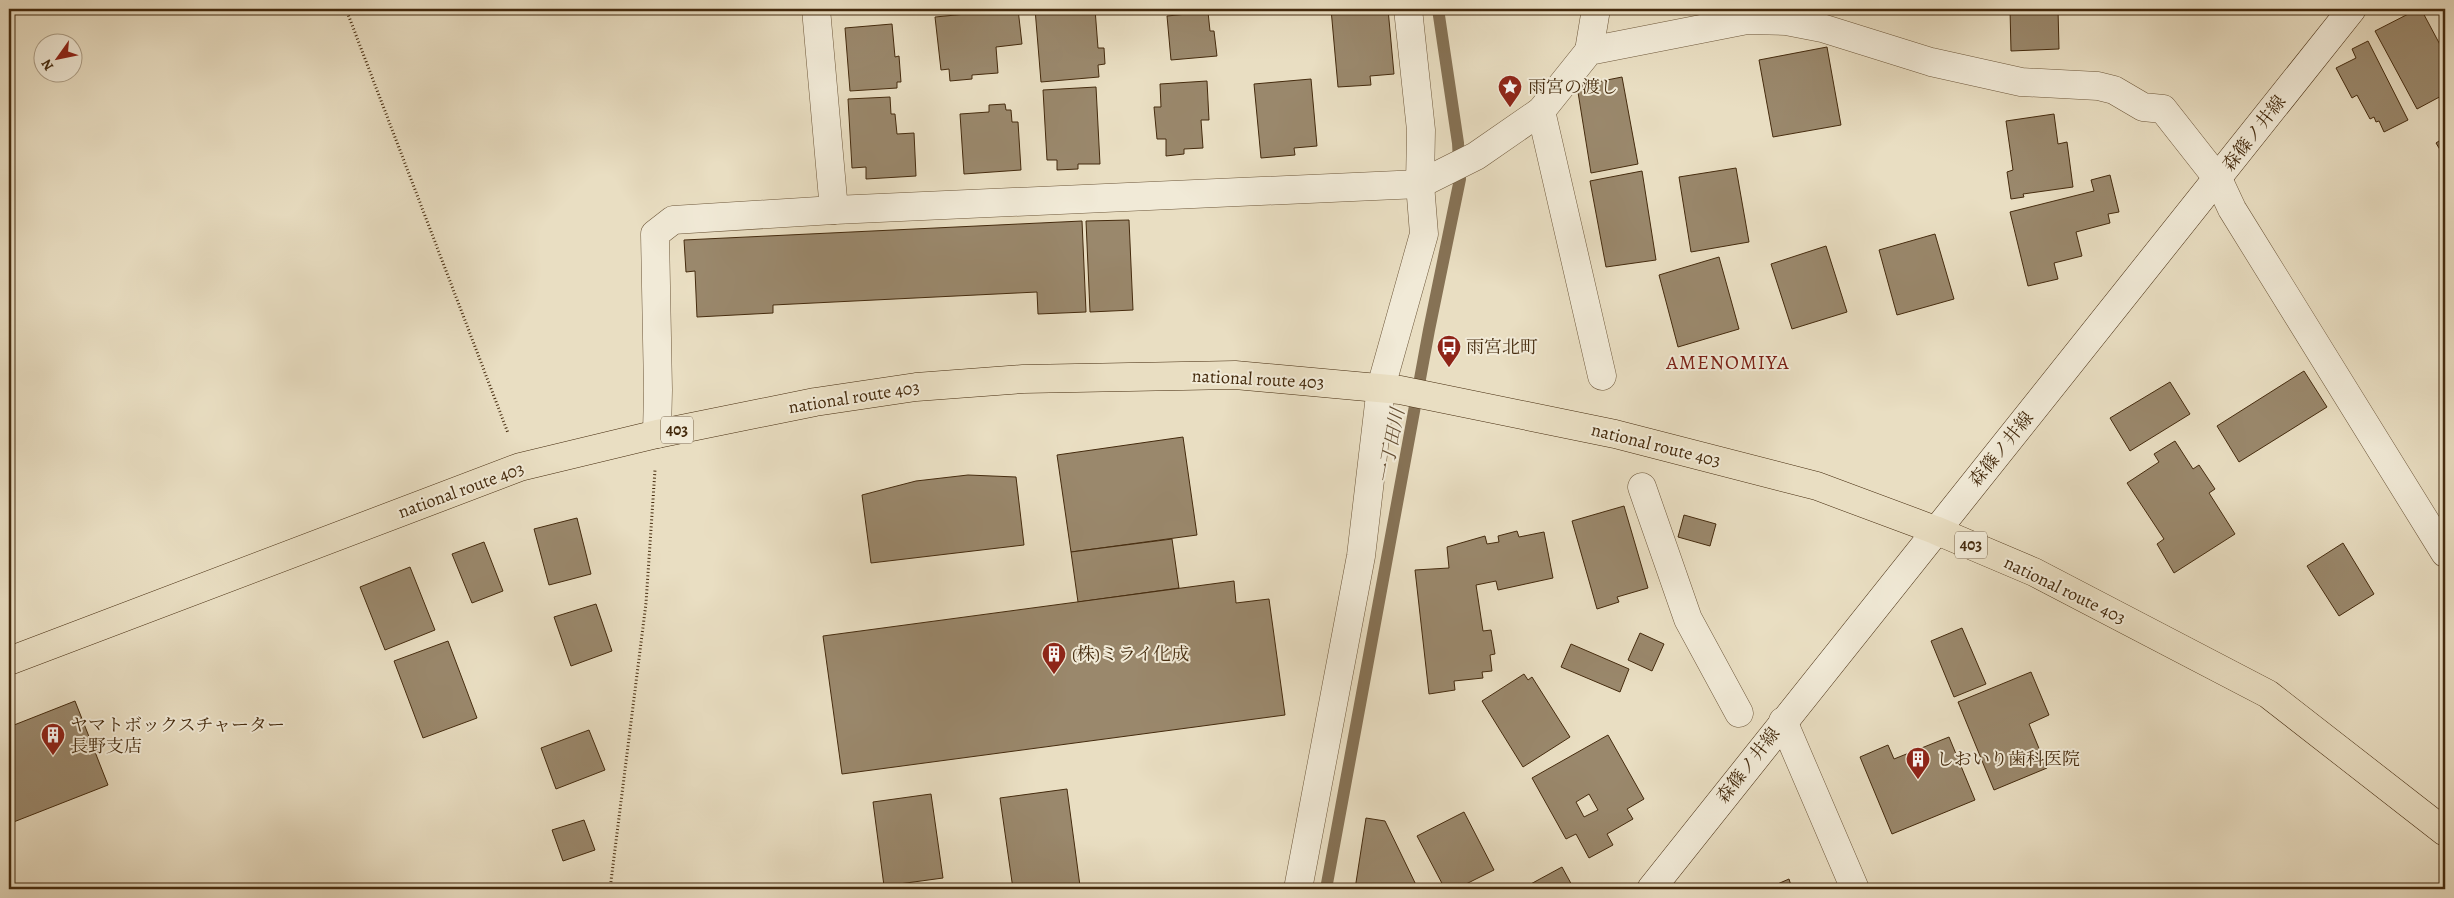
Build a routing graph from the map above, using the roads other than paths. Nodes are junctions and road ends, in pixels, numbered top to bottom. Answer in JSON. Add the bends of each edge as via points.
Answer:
{"nodes":[{"id":1,"x":816,"y":9,"type":"edge"},
{"id":2,"x":1408,"y":9,"type":"edge"},
{"id":3,"x":1596,"y":9,"type":"edge"},
{"id":4,"x":2352,"y":9,"type":"edge"},
{"id":5,"x":1589,"y":51,"type":"junction"},
{"id":6,"x":1541,"y":111,"type":"junction"},
{"id":7,"x":2218,"y":179,"type":"junction"},
{"id":8,"x":1420,"y":184,"type":"junction"},
{"id":9,"x":834,"y":210,"type":"junction"},
{"id":10,"x":1602,"y":376,"type":"dead end"},
{"id":11,"x":1391,"y":388,"type":"junction"},
{"id":12,"x":657,"y":434,"type":"junction"},
{"id":13,"x":1642,"y":487,"type":"dead end"},
{"id":14,"x":1935,"y":530,"type":"junction"},
{"id":15,"x":2445,"y":553,"type":"edge"},
{"id":16,"x":9,"y":661,"type":"edge"},
{"id":17,"x":1739,"y":713,"type":"dead end"},
{"id":18,"x":1782,"y":722,"type":"junction"},
{"id":19,"x":2445,"y":832,"type":"edge"},
{"id":20,"x":1298,"y":889,"type":"edge"},
{"id":21,"x":1651,"y":889,"type":"edge"},
{"id":22,"x":1855,"y":889,"type":"edge"}],
"edges":[{"from":1,"to":9,"type":"street"},
{"from":2,"to":8,"type":"street","via":[[1421,130]]},
{"from":3,"to":5,"type":"street"},
{"from":4,"to":7,"type":"street","name":"森篠ノ井線"},
{"from":5,"to":6,"type":"street"},
{"from":5,"to":7,"type":"street","via":[[1747,20],[1822,28],[1931,62],[2021,82],[2098,86],[2114,90],[2143,107],[2163,109]]},
{"from":6,"to":8,"type":"street","via":[[1476,156]]},
{"from":6,"to":10,"type":"street"},
{"from":7,"to":14,"type":"street","name":"森篠ノ井線"},
{"from":7,"to":15,"type":"street","via":[[2232,209]]},
{"from":8,"to":9,"type":"street"},
{"from":8,"to":11,"type":"street","via":[[1424,234]]},
{"from":9,"to":12,"type":"street","via":[[673,220],[655,234]]},
{"from":11,"to":12,"type":"highway","name":"national route 403","number":"403","via":[[1235,375],[1023,379],[916,387],[814,402]]},
{"from":11,"to":14,"type":"highway","name":"national route 403","number":"403","via":[[1616,434],[1817,486]]},
{"from":11,"to":20,"type":"street"},
{"from":12,"to":16,"type":"highway","name":"national route 403","number":"403","via":[[520,467]]},
{"from":13,"to":17,"type":"street","via":[[1688,619]]},
{"from":14,"to":18,"type":"street","name":"森篠ノ井線"},
{"from":14,"to":19,"type":"highway","name":"national route 403","number":"403","via":[[2034,572],[2268,694]]},
{"from":18,"to":21,"type":"street","name":"森篠ノ井線"},
{"from":18,"to":22,"type":"street"}]}
